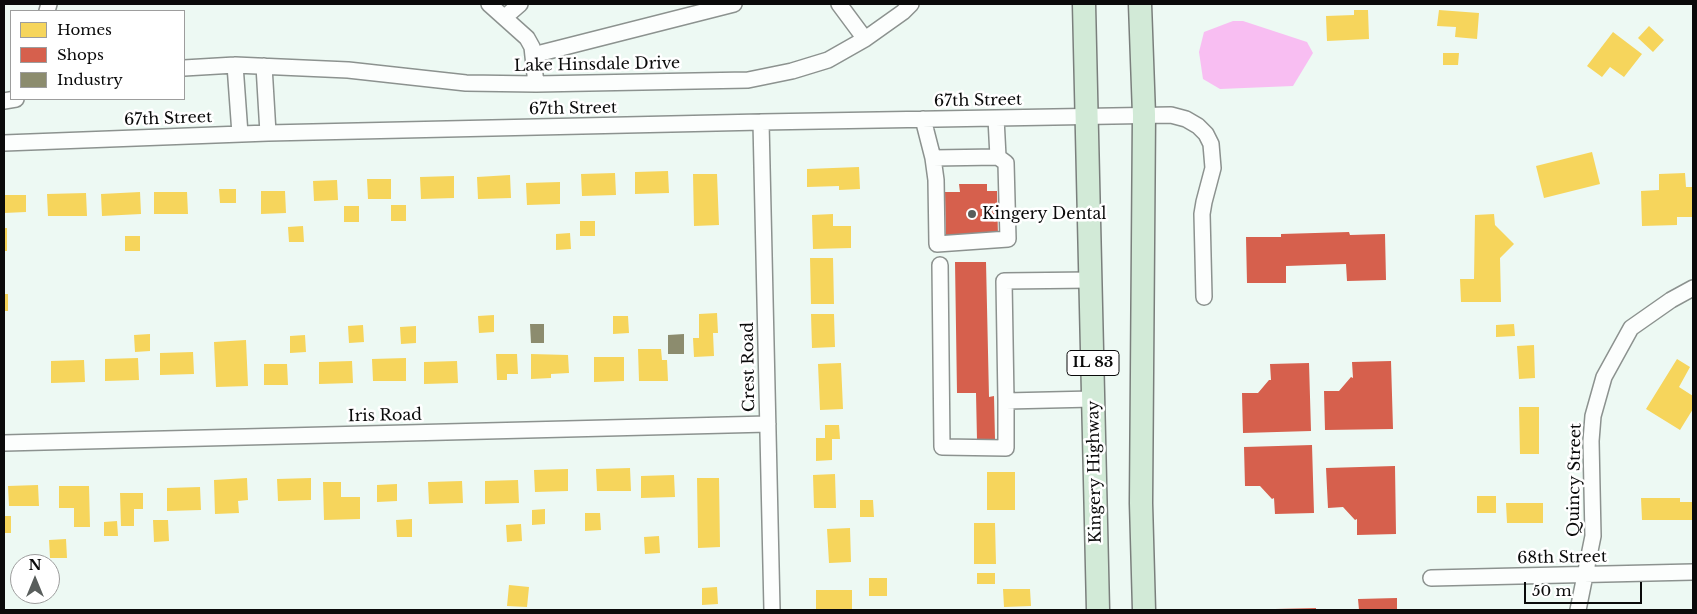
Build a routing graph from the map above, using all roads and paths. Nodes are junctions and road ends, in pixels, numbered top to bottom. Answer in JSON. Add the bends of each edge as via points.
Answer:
{"nodes":[{"id":1,"x":489,"y":4,"type":"edge"},
{"id":2,"x":520,"y":4,"type":"edge"},
{"id":3,"x":734,"y":4,"type":"edge"},
{"id":4,"x":839,"y":4,"type":"edge"},
{"id":5,"x":911,"y":4,"type":"edge"},
{"id":6,"x":1084,"y":4,"type":"edge"},
{"id":7,"x":1140,"y":4,"type":"edge"},
{"id":8,"x":505,"y":17,"type":"junction"},
{"id":9,"x":865,"y":39,"type":"junction"},
{"id":10,"x":533,"y":55,"type":"junction"},
{"id":11,"x":235,"y":65,"type":"junction"},
{"id":12,"x":264,"y":66,"type":"junction"},
{"id":13,"x":185,"y":68,"type":"edge"},
{"id":14,"x":536,"y":84,"type":"junction"},
{"id":15,"x":1144,"y":115,"type":"junction"},
{"id":16,"x":1087,"y":116,"type":"junction"},
{"id":17,"x":996,"y":118,"type":"junction"},
{"id":18,"x":923,"y":119,"type":"junction"},
{"id":19,"x":761,"y":122,"type":"junction"},
{"id":20,"x":268,"y":133,"type":"junction"},
{"id":21,"x":240,"y":134,"type":"junction"},
{"id":22,"x":4,"y":143,"type":"edge"},
{"id":23,"x":998,"y":156,"type":"junction"},
{"id":24,"x":933,"y":158,"type":"junction"},
{"id":25,"x":940,"y":265,"type":"dead end"},
{"id":26,"x":1091,"y":280,"type":"junction"},
{"id":27,"x":1693,"y":288,"type":"edge"},
{"id":28,"x":1204,"y":297,"type":"dead end"},
{"id":29,"x":1093,"y":399,"type":"junction"},
{"id":30,"x":1006,"y":401,"type":"junction"},
{"id":31,"x":768,"y":424,"type":"junction"},
{"id":32,"x":4,"y":443,"type":"edge"},
{"id":33,"x":1693,"y":572,"type":"edge"},
{"id":34,"x":1585,"y":575,"type":"junction"},
{"id":35,"x":1431,"y":578,"type":"dead end"},
{"id":36,"x":772,"y":610,"type":"edge"},
{"id":37,"x":1098,"y":610,"type":"edge"},
{"id":38,"x":1144,"y":610,"type":"edge"},
{"id":39,"x":1578,"y":610,"type":"edge"}],
"edges":[{"from":1,"to":8,"type":"street"},
{"from":2,"to":8,"type":"street"},
{"from":3,"to":10,"type":"street"},
{"from":4,"to":9,"type":"street"},
{"from":5,"to":9,"type":"street","name":"Lake Hinsdale Drive"},
{"from":6,"to":16,"type":"highway","name":"Kingery Highway","number":"IL 83"},
{"from":7,"to":15,"type":"highway","number":"IL 83"},
{"from":8,"to":10,"type":"street","via":[[527,38]]},
{"from":9,"to":14,"type":"street","name":"Lake Hinsdale Drive","via":[[828,60],[748,80]]},
{"from":10,"to":14,"type":"street"},
{"from":11,"to":12,"type":"street","name":"Lake Hinsdale Drive"},
{"from":11,"to":13,"type":"street","name":"Lake Hinsdale Drive"},
{"from":11,"to":21,"type":"street"},
{"from":12,"to":14,"type":"street","name":"Lake Hinsdale Drive","via":[[348,70],[466,84]]},
{"from":12,"to":20,"type":"street"},
{"from":15,"to":16,"type":"street","name":"67th Street"},
{"from":15,"to":28,"type":"street","name":"67th Street","via":[[1186,118],[1206,134],[1211,144],[1213,168],[1202,214]]},
{"from":15,"to":38,"type":"highway","number":"IL 83","via":[[1141,493]]},
{"from":16,"to":17,"type":"street","name":"67th Street"},
{"from":16,"to":26,"type":"highway","name":"Kingery Highway","number":"IL 83"},
{"from":17,"to":18,"type":"street","name":"67th Street"},
{"from":17,"to":23,"type":"street"},
{"from":18,"to":19,"type":"street","name":"67th Street"},
{"from":18,"to":24,"type":"street"},
{"from":19,"to":20,"type":"street","name":"67th Street"},
{"from":19,"to":31,"type":"street","name":"Crest Road"},
{"from":20,"to":21,"type":"street","name":"67th Street"},
{"from":21,"to":22,"type":"street","name":"67th Street"},
{"from":23,"to":24,"type":"street"},
{"from":23,"to":24,"type":"street","via":[[1006,163],[1008,239],[937,244]]},
{"from":25,"to":30,"type":"street","via":[[942,447],[1006,448]]},
{"from":26,"to":29,"type":"highway","name":"Kingery Highway","number":"IL 83"},
{"from":26,"to":30,"type":"street","via":[[1004,280]]},
{"from":27,"to":34,"type":"street","name":"Quincy Street","via":[[1631,328],[1604,378],[1593,416],[1594,536]]},
{"from":29,"to":30,"type":"street"},
{"from":29,"to":37,"type":"highway","name":"Kingery Highway","number":"IL 83"},
{"from":31,"to":32,"type":"street","name":"Iris Road"},
{"from":31,"to":36,"type":"street","name":"Crest Road"},
{"from":33,"to":34,"type":"street","name":"68th Street"},
{"from":34,"to":35,"type":"street","name":"68th Street"},
{"from":34,"to":39,"type":"street","name":"Quincy Street"}]}
